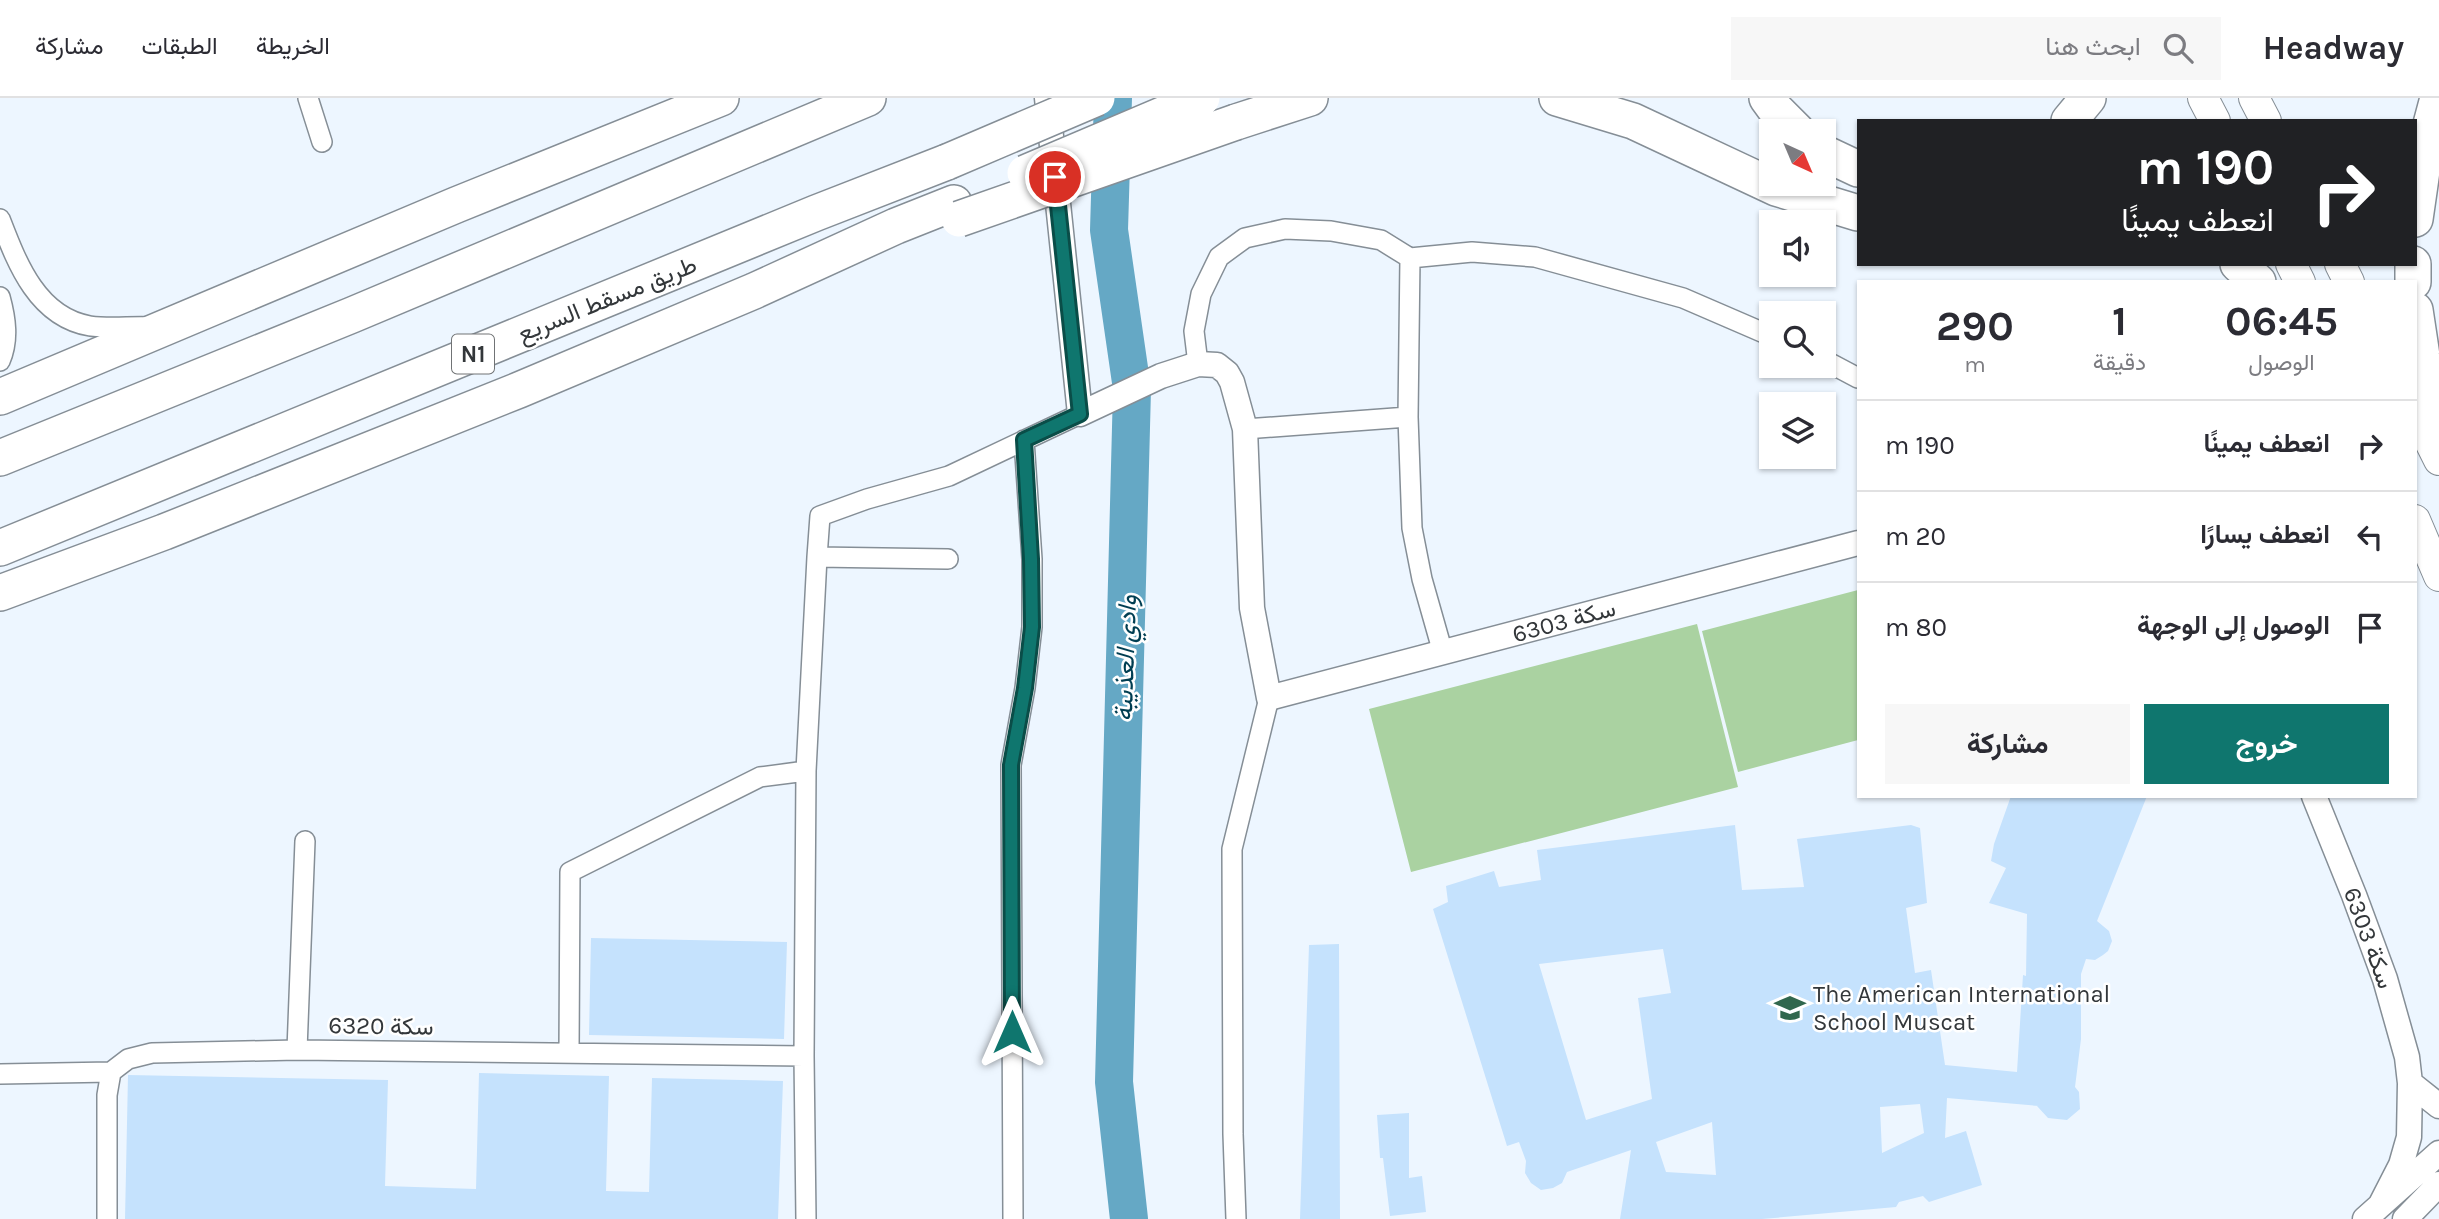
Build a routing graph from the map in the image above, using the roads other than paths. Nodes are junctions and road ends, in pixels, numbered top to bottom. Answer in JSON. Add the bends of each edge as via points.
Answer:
{"nodes":[{"id":1,"x":308,"y":98,"type":"edge"},
{"id":2,"x":721,"y":98,"type":"edge"},
{"id":3,"x":868,"y":98,"type":"edge"},
{"id":4,"x":1046,"y":98,"type":"edge"},
{"id":5,"x":1097,"y":98,"type":"edge"},
{"id":6,"x":1202,"y":98,"type":"edge"},
{"id":7,"x":1310,"y":98,"type":"edge"},
{"id":8,"x":1557,"y":98,"type":"edge"},
{"id":9,"x":1767,"y":98,"type":"edge"},
{"id":10,"x":2088,"y":98,"type":"edge"},
{"id":11,"x":2203,"y":98,"type":"edge"},
{"id":12,"x":2254,"y":98,"type":"edge"},
{"id":13,"x":2438,"y":98,"type":"edge"},
{"id":14,"x":1785,"y":119,"type":"edge"},
{"id":15,"x":2070,"y":119,"type":"edge"},
{"id":16,"x":2214,"y":119,"type":"edge"},
{"id":17,"x":2265,"y":119,"type":"edge"},
{"id":18,"x":322,"y":142,"type":"dead end"},
{"id":19,"x":1836,"y":159,"type":"edge"},
{"id":20,"x":1857,"y":169,"type":"edge"},
{"id":21,"x":2417,"y":205,"type":"edge"},
{"id":22,"x":956,"y":211,"type":"junction"},
{"id":23,"x":1857,"y":213,"type":"edge"},
{"id":24,"x":0,"y":219,"type":"edge"},
{"id":25,"x":1410,"y":258,"type":"junction"},
{"id":26,"x":2240,"y":266,"type":"edge"},
{"id":27,"x":2256,"y":280,"type":"edge"},
{"id":28,"x":0,"y":297,"type":"edge"},
{"id":29,"x":2417,"y":323,"type":"edge"},
{"id":30,"x":165,"y":328,"type":"junction"},
{"id":31,"x":1759,"y":331,"type":"edge"},
{"id":32,"x":0,"y":361,"type":"edge"},
{"id":33,"x":1198,"y":364,"type":"junction"},
{"id":34,"x":1836,"y":366,"type":"edge"},
{"id":35,"x":1857,"y":377,"type":"edge"},
{"id":36,"x":0,"y":397,"type":"edge"},
{"id":37,"x":2439,"y":411,"type":"edge"},
{"id":38,"x":1080,"y":414,"type":"junction"},
{"id":39,"x":2417,"y":416,"type":"edge"},
{"id":40,"x":1408,"y":417,"type":"junction"},
{"id":41,"x":1245,"y":429,"type":"junction"},
{"id":42,"x":1024,"y":440,"type":"junction"},
{"id":43,"x":0,"y":458,"type":"edge"},
{"id":44,"x":2439,"y":460,"type":"edge"},
{"id":45,"x":2417,"y":525,"type":"edge"},
{"id":46,"x":1857,"y":542,"type":"edge"},
{"id":47,"x":0,"y":548,"type":"edge"},
{"id":48,"x":817,"y":557,"type":"junction"},
{"id":49,"x":948,"y":559,"type":"dead end"},
{"id":50,"x":2439,"y":576,"type":"edge"},
{"id":51,"x":0,"y":593,"type":"edge"},
{"id":52,"x":1443,"y":653,"type":"junction"},
{"id":53,"x":1269,"y":698,"type":"junction"},
{"id":54,"x":806,"y":771,"type":"junction"},
{"id":55,"x":2315,"y":798,"type":"edge"},
{"id":56,"x":305,"y":841,"type":"dead end"},
{"id":57,"x":297,"y":1050,"type":"junction"},
{"id":58,"x":569,"y":1053,"type":"junction"},
{"id":59,"x":804,"y":1056,"type":"junction"},
{"id":60,"x":111,"y":1072,"type":"junction"},
{"id":61,"x":0,"y":1074,"type":"edge"},
{"id":62,"x":2410,"y":1083,"type":"junction"},
{"id":63,"x":2439,"y":1106,"type":"edge"},
{"id":64,"x":2439,"y":1153,"type":"edge"},
{"id":65,"x":2439,"y":1184,"type":"edge"},
{"id":66,"x":2373,"y":1211,"type":"edge"},
{"id":67,"x":107,"y":1219,"type":"edge"},
{"id":68,"x":806,"y":1219,"type":"edge"},
{"id":69,"x":1013,"y":1219,"type":"edge"},
{"id":70,"x":1236,"y":1219,"type":"edge"},
{"id":71,"x":2405,"y":1219,"type":"edge"}],
"edges":[{"from":1,"to":18,"type":"street"},
{"from":2,"to":30,"type":"highway"},
{"from":3,"to":43,"type":"highway"},
{"from":4,"to":38,"type":"street"},
{"from":5,"to":47,"type":"highway","name":"طريق مسقط السريع","number":"N1","bridge":true},
{"from":6,"to":22,"type":"highway","bridge":true},
{"from":7,"to":22,"type":"highway","bridge":true},
{"from":8,"to":23,"type":"highway","via":[[1633,121],[1776,188]]},
{"from":9,"to":14,"type":"highway"},
{"from":10,"to":15,"type":"highway"},
{"from":11,"to":16,"type":"main road"},
{"from":12,"to":17,"type":"main road"},
{"from":13,"to":21,"type":"highway"},
{"from":19,"to":20,"type":"highway"},
{"from":22,"to":51,"type":"highway","via":[[314,474]]},
{"from":24,"to":30,"type":"street","via":[[32,288],[68,319],[91,326]]},
{"from":25,"to":31,"type":"street","via":[[1472,252],[1535,257],[1683,298]]},
{"from":25,"to":33,"type":"street","via":[[1381,240],[1332,231],[1285,229],[1245,238],[1219,257],[1201,294],[1195,331]]},
{"from":25,"to":40,"type":"street"},
{"from":26,"to":27,"type":"highway"},
{"from":28,"to":32,"type":"street","via":[[6,345]]},
{"from":29,"to":37,"type":"highway"},
{"from":30,"to":36,"type":"highway"},
{"from":33,"to":38,"type":"street"},
{"from":33,"to":41,"type":"street","via":[[1217,365],[1227,373]]},
{"from":34,"to":35,"type":"street"},
{"from":38,"to":42,"type":"street"},
{"from":39,"to":44,"type":"main road"},
{"from":40,"to":41,"type":"street"},
{"from":40,"to":52,"type":"street","via":[[1412,528]]},
{"from":41,"to":53,"type":"street","via":[[1252,608]]},
{"from":42,"to":48,"type":"street","via":[[949,476],[820,516]]},
{"from":42,"to":69,"type":"street","via":[[1032,627],[1011,765]]},
{"from":45,"to":50,"type":"main road"},
{"from":46,"to":52,"type":"street","name":"سكة 6303"},
{"from":48,"to":49,"type":"street"},
{"from":48,"to":54,"type":"street"},
{"from":52,"to":53,"type":"street","name":"سكة 6303"},
{"from":53,"to":70,"type":"street","via":[[1232,849]]},
{"from":54,"to":58,"type":"street","via":[[760,777],[570,872]]},
{"from":54,"to":59,"type":"street"},
{"from":55,"to":62,"type":"street","name":"سكة 6303","via":[[2385,979]]},
{"from":56,"to":57,"type":"street"},
{"from":57,"to":58,"type":"street","name":"سكة 6320"},
{"from":57,"to":60,"type":"street","name":"سكة 6320","via":[[152,1053],[128,1059]]},
{"from":58,"to":59,"type":"street","name":"سكة 6320"},
{"from":59,"to":68,"type":"street"},
{"from":60,"to":61,"type":"street"},
{"from":60,"to":67,"type":"street"},
{"from":62,"to":63,"type":"street"},
{"from":62,"to":66,"type":"street","name":"سكة 6303","via":[[2409,1137],[2401,1165]]},
{"from":64,"to":66,"type":"street"},
{"from":65,"to":71,"type":"street"}]}
